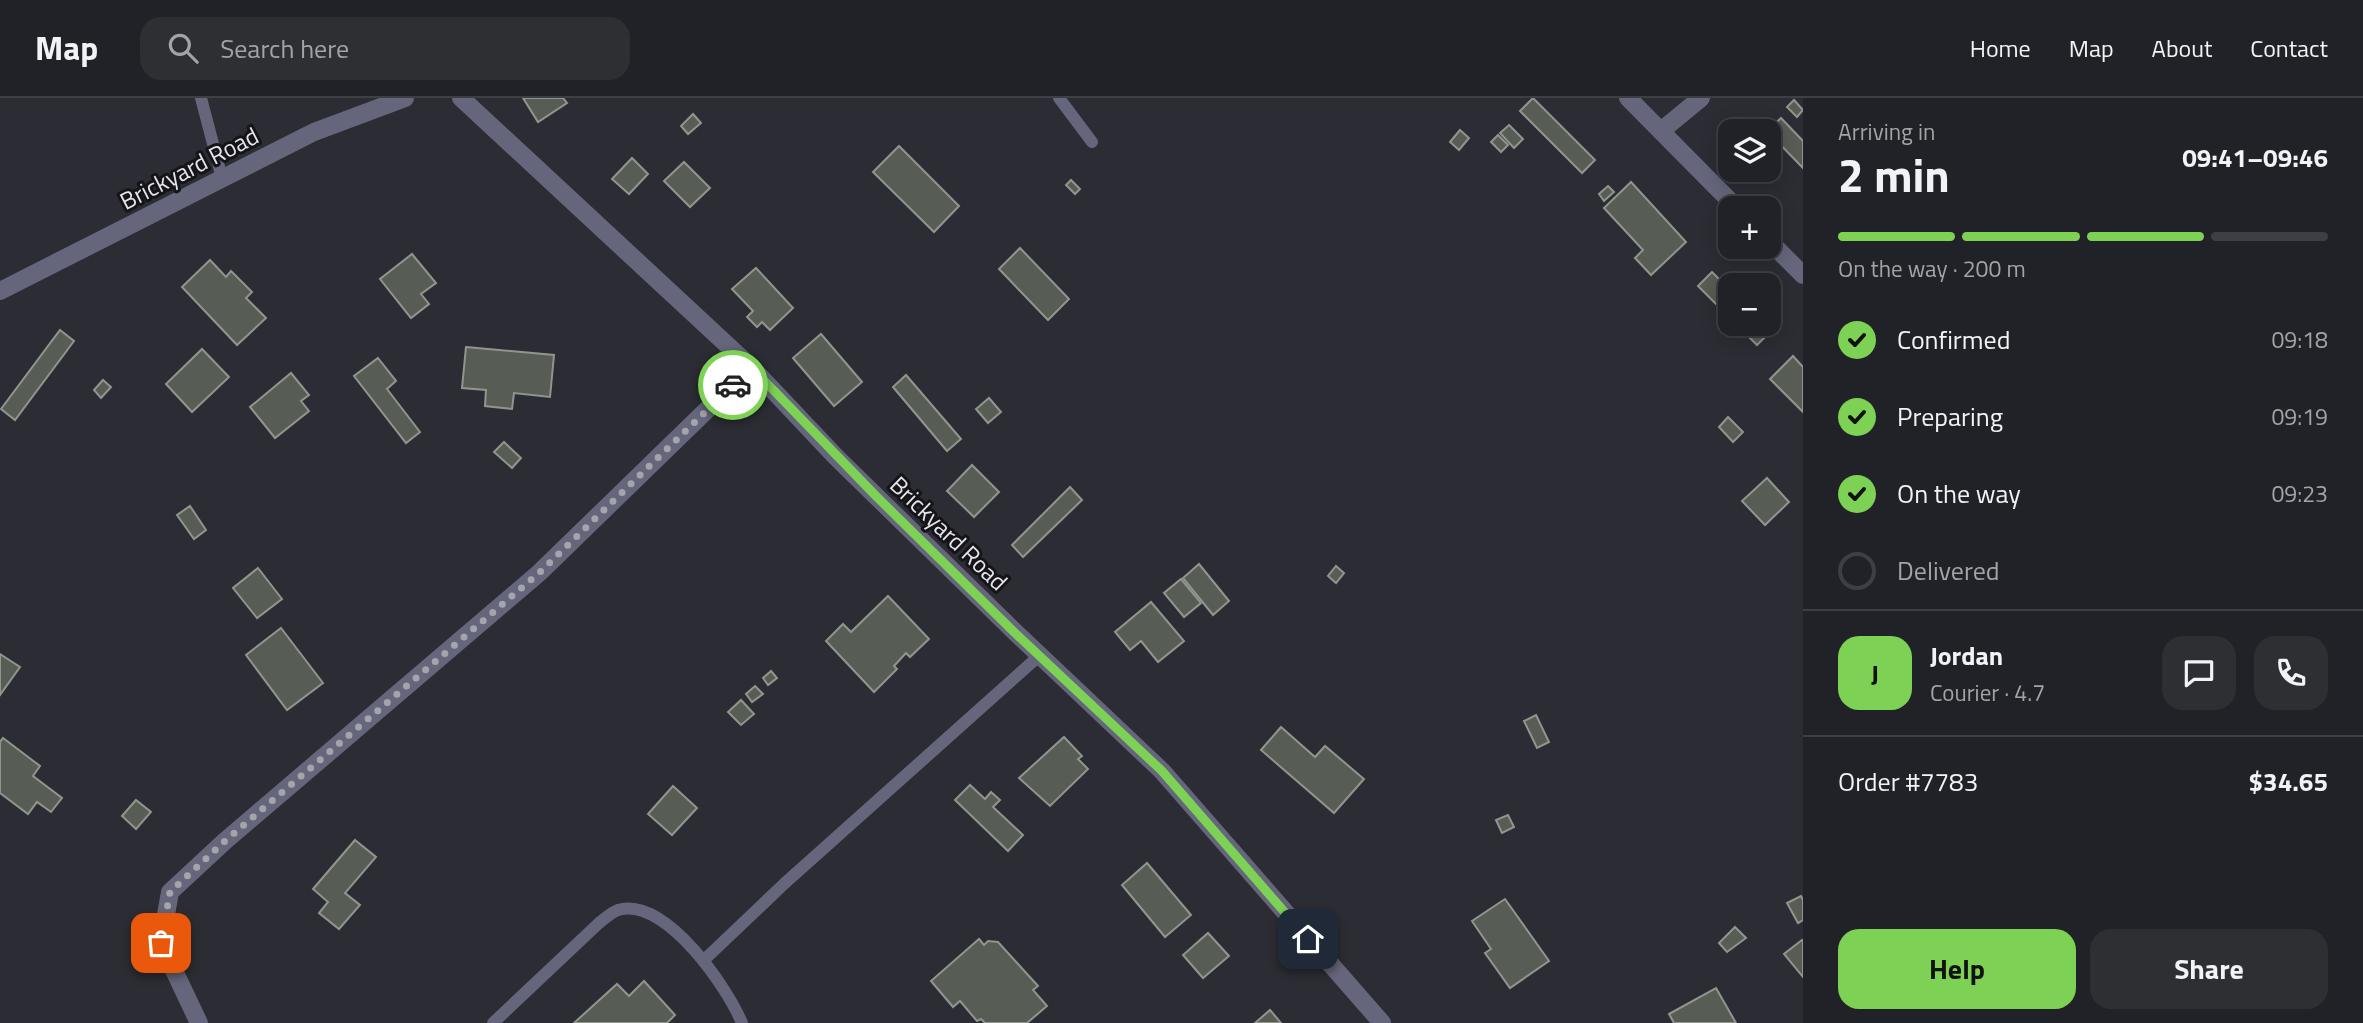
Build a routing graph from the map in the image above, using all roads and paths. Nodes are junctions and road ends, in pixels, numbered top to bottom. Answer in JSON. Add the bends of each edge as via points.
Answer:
{"nodes":[{"id":1,"x":201,"y":98,"type":"edge"},
{"id":2,"x":405,"y":98,"type":"edge"},
{"id":3,"x":461,"y":98,"type":"edge"},
{"id":4,"x":1059,"y":98,"type":"edge"},
{"id":5,"x":1628,"y":98,"type":"edge"},
{"id":6,"x":1701,"y":98,"type":"edge"},
{"id":7,"x":1661,"y":131,"type":"junction"},
{"id":8,"x":1092,"y":142,"type":"dead end"},
{"id":9,"x":222,"y":178,"type":"junction"},
{"id":10,"x":1725,"y":196,"type":"edge"},
{"id":11,"x":1781,"y":253,"type":"edge"},
{"id":12,"x":1803,"y":275,"type":"edge"},
{"id":13,"x":0,"y":291,"type":"edge"},
{"id":14,"x":751,"y":367,"type":"junction"},
{"id":15,"x":1039,"y":656,"type":"junction"},
{"id":16,"x":704,"y":960,"type":"junction"},
{"id":17,"x":199,"y":1023,"type":"edge"},
{"id":18,"x":493,"y":1023,"type":"edge"},
{"id":19,"x":742,"y":1023,"type":"edge"},
{"id":20,"x":1381,"y":1023,"type":"edge"}],
"edges":[{"from":1,"to":9,"type":"lane"},
{"from":2,"to":9,"type":"street","name":"Brickyard Road","via":[[314,132]]},
{"from":3,"to":14,"type":"street","name":"Brickyard Road"},
{"from":4,"to":8,"type":"lane"},
{"from":5,"to":7,"type":"street"},
{"from":6,"to":7,"type":"street"},
{"from":7,"to":10,"type":"street"},
{"from":9,"to":13,"type":"street","name":"Brickyard Road"},
{"from":11,"to":12,"type":"street"},
{"from":14,"to":15,"type":"street","name":"Brickyard Road"},
{"from":14,"to":17,"type":"street","via":[[539,573],[170,892],[161,943]]},
{"from":15,"to":16,"type":"lane"},
{"from":15,"to":20,"type":"street","name":"Brickyard Road","via":[[1162,771]]},
{"from":16,"to":18,"type":"lane","via":[[648,912],[622,908],[599,923]]},
{"from":16,"to":19,"type":"lane"}]}
